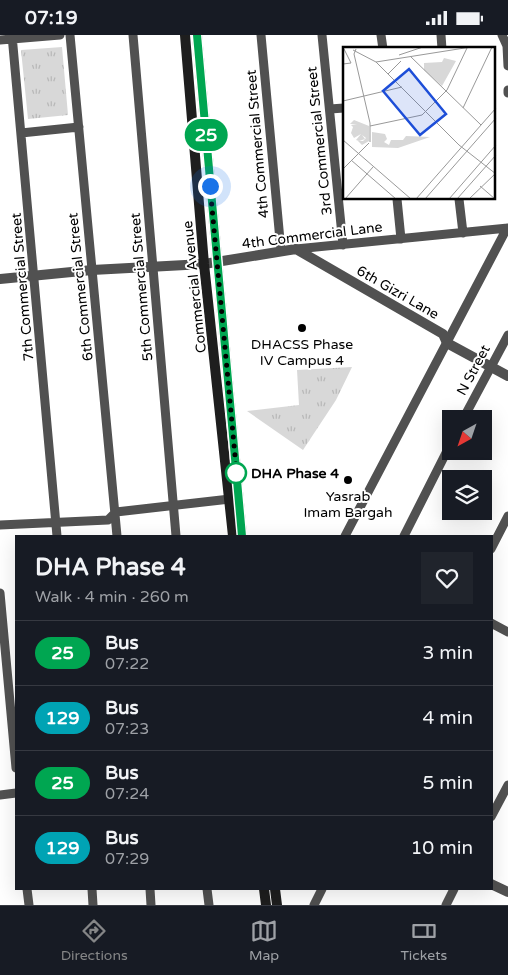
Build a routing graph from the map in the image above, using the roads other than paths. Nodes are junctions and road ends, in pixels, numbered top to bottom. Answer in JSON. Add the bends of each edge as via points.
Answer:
{"nodes":[{"id":1,"x":60,"y":35,"type":"edge"},
{"id":2,"x":70,"y":35,"type":"edge"},
{"id":3,"x":132,"y":35,"type":"edge"},
{"id":4,"x":185,"y":35,"type":"edge"},
{"id":5,"x":197,"y":35,"type":"edge"},
{"id":6,"x":261,"y":35,"type":"edge"},
{"id":7,"x":322,"y":35,"type":"edge"},
{"id":8,"x":502,"y":35,"type":"edge"},
{"id":9,"x":12,"y":37,"type":"edge"},
{"id":10,"x":0,"y":40,"type":"edge"},
{"id":11,"x":508,"y":66,"type":"edge"},
{"id":12,"x":343,"y":108,"type":"edge"},
{"id":13,"x":330,"y":109,"type":"junction"},
{"id":14,"x":79,"y":127,"type":"junction"},
{"id":15,"x":22,"y":133,"type":"junction"},
{"id":16,"x":397,"y":200,"type":"edge"},
{"id":17,"x":459,"y":200,"type":"edge"},
{"id":18,"x":507,"y":228,"type":"edge"},
{"id":19,"x":463,"y":233,"type":"junction"},
{"id":20,"x":401,"y":239,"type":"junction"},
{"id":21,"x":343,"y":245,"type":"junction"},
{"id":22,"x":296,"y":249,"type":"junction"},
{"id":23,"x":281,"y":251,"type":"junction"},
{"id":24,"x":217,"y":261,"type":"junction"},
{"id":25,"x":204,"y":264,"type":"junction"},
{"id":26,"x":153,"y":266,"type":"junction"},
{"id":27,"x":92,"y":270,"type":"junction"},
{"id":28,"x":35,"y":276,"type":"junction"},
{"id":29,"x":0,"y":279,"type":"edge"},
{"id":30,"x":508,"y":335,"type":"edge"},
{"id":31,"x":447,"y":343,"type":"junction"},
{"id":32,"x":490,"y":366,"type":"junction"},
{"id":33,"x":508,"y":376,"type":"edge"},
{"id":34,"x":468,"y":410,"type":"edge"},
{"id":35,"x":442,"y":460,"type":"edge"},
{"id":36,"x":230,"y":499,"type":"junction"},
{"id":37,"x":174,"y":505,"type":"junction"},
{"id":38,"x":116,"y":512,"type":"junction"},
{"id":39,"x":508,"y":516,"type":"edge"},
{"id":40,"x":56,"y":521,"type":"junction"},
{"id":41,"x":0,"y":525,"type":"edge"},
{"id":42,"x":57,"y":535,"type":"edge"},
{"id":43,"x":117,"y":535,"type":"edge"},
{"id":44,"x":176,"y":535,"type":"edge"},
{"id":45,"x":233,"y":535,"type":"edge"},
{"id":46,"x":242,"y":535,"type":"edge"},
{"id":47,"x":346,"y":535,"type":"edge"},
{"id":48,"x":405,"y":535,"type":"edge"},
{"id":49,"x":493,"y":545,"type":"edge"},
{"id":50,"x":0,"y":593,"type":"edge"},
{"id":51,"x":493,"y":624,"type":"edge"},
{"id":52,"x":508,"y":631,"type":"edge"},
{"id":53,"x":15,"y":757,"type":"edge"},
{"id":54,"x":508,"y":785,"type":"edge"},
{"id":55,"x":15,"y":793,"type":"edge"},
{"id":56,"x":0,"y":795,"type":"edge"},
{"id":57,"x":493,"y":813,"type":"edge"},
{"id":58,"x":493,"y":884,"type":"edge"},
{"id":59,"x":28,"y":890,"type":"edge"},
{"id":60,"x":92,"y":890,"type":"edge"},
{"id":61,"x":150,"y":890,"type":"edge"},
{"id":62,"x":207,"y":890,"type":"edge"},
{"id":63,"x":264,"y":890,"type":"edge"},
{"id":64,"x":275,"y":890,"type":"edge"},
{"id":65,"x":322,"y":890,"type":"edge"},
{"id":66,"x":454,"y":890,"type":"edge"},
{"id":67,"x":508,"y":892,"type":"edge"},
{"id":68,"x":29,"y":905,"type":"edge"},
{"id":69,"x":93,"y":905,"type":"edge"},
{"id":70,"x":151,"y":905,"type":"edge"},
{"id":71,"x":209,"y":905,"type":"edge"},
{"id":72,"x":266,"y":905,"type":"edge"},
{"id":73,"x":277,"y":905,"type":"edge"},
{"id":74,"x":314,"y":905,"type":"edge"},
{"id":75,"x":446,"y":905,"type":"edge"}],
"edges":[{"from":1,"to":9,"type":"street"},
{"from":2,"to":14,"type":"street","name":"6th Commercial Street"},
{"from":3,"to":26,"type":"street","name":"5th Commercial Street"},
{"from":4,"to":25,"type":"main road","name":"Commercial Avenue"},
{"from":5,"to":24,"type":"main road","name":"Commercial Avenue"},
{"from":6,"to":23,"type":"street","name":"4th Commercial Street"},
{"from":7,"to":13,"type":"street","name":"3rd Commercial Street"},
{"from":8,"to":11,"type":"street","via":[[507,46]]},
{"from":9,"to":10,"type":"street"},
{"from":9,"to":15,"type":"street","name":"7th Commercial Street"},
{"from":12,"to":13,"type":"street"},
{"from":13,"to":21,"type":"street","name":"3rd Commercial Street"},
{"from":14,"to":15,"type":"street"},
{"from":14,"to":27,"type":"street","name":"6th Commercial Street"},
{"from":15,"to":28,"type":"street","name":"7th Commercial Street"},
{"from":16,"to":20,"type":"street"},
{"from":17,"to":19,"type":"street"},
{"from":18,"to":19,"type":"street","name":"4th Commercial Lane"},
{"from":18,"to":31,"type":"street"},
{"from":19,"to":20,"type":"street","name":"4th Commercial Lane"},
{"from":20,"to":21,"type":"street","name":"4th Commercial Lane"},
{"from":21,"to":22,"type":"street","name":"4th Commercial Lane"},
{"from":22,"to":23,"type":"street","name":"4th Commercial Lane"},
{"from":22,"to":31,"type":"street","name":"6th Gizri Lane","via":[[443,334]]},
{"from":23,"to":24,"type":"street","name":"4th Commercial Lane"},
{"from":24,"to":25,"type":"street","name":"4th Commercial Lane"},
{"from":24,"to":46,"type":"main road","name":"Commercial Avenue"},
{"from":25,"to":26,"type":"street","name":"4th Commercial Lane"},
{"from":25,"to":36,"type":"main road","name":"Commercial Avenue"},
{"from":26,"to":27,"type":"street","name":"4th Commercial Lane"},
{"from":26,"to":37,"type":"street","name":"5th Commercial Street"},
{"from":27,"to":28,"type":"street","name":"4th Commercial Lane"},
{"from":27,"to":38,"type":"street","name":"6th Commercial Street"},
{"from":28,"to":29,"type":"street","name":"4th Commercial Lane"},
{"from":28,"to":40,"type":"street","name":"7th Commercial Street"},
{"from":30,"to":32,"type":"street","name":"N Street"},
{"from":31,"to":32,"type":"street","name":"6th Gizri Lane"},
{"from":31,"to":47,"type":"street"},
{"from":32,"to":33,"type":"street","name":"6th Gizri Lane"},
{"from":32,"to":34,"type":"street","name":"N Street"},
{"from":35,"to":48,"type":"street"},
{"from":36,"to":37,"type":"street"},
{"from":36,"to":45,"type":"main road","name":"Commercial Avenue"},
{"from":37,"to":38,"type":"street"},
{"from":37,"to":44,"type":"street","name":"5th Commercial Street"},
{"from":38,"to":40,"type":"street","via":[[108,520]]},
{"from":38,"to":43,"type":"street","name":"6th Commercial Street"},
{"from":39,"to":49,"type":"street"},
{"from":40,"to":41,"type":"street"},
{"from":40,"to":42,"type":"street","name":"7th Commercial Street"},
{"from":50,"to":53,"type":"street"},
{"from":51,"to":52,"type":"street"},
{"from":54,"to":57,"type":"street"},
{"from":55,"to":56,"type":"street"},
{"from":58,"to":67,"type":"street"},
{"from":59,"to":68,"type":"street"},
{"from":60,"to":69,"type":"street"},
{"from":61,"to":70,"type":"street"},
{"from":62,"to":71,"type":"street"},
{"from":63,"to":72,"type":"main road"},
{"from":64,"to":73,"type":"main road"},
{"from":65,"to":74,"type":"street"},
{"from":66,"to":75,"type":"street"}]}
